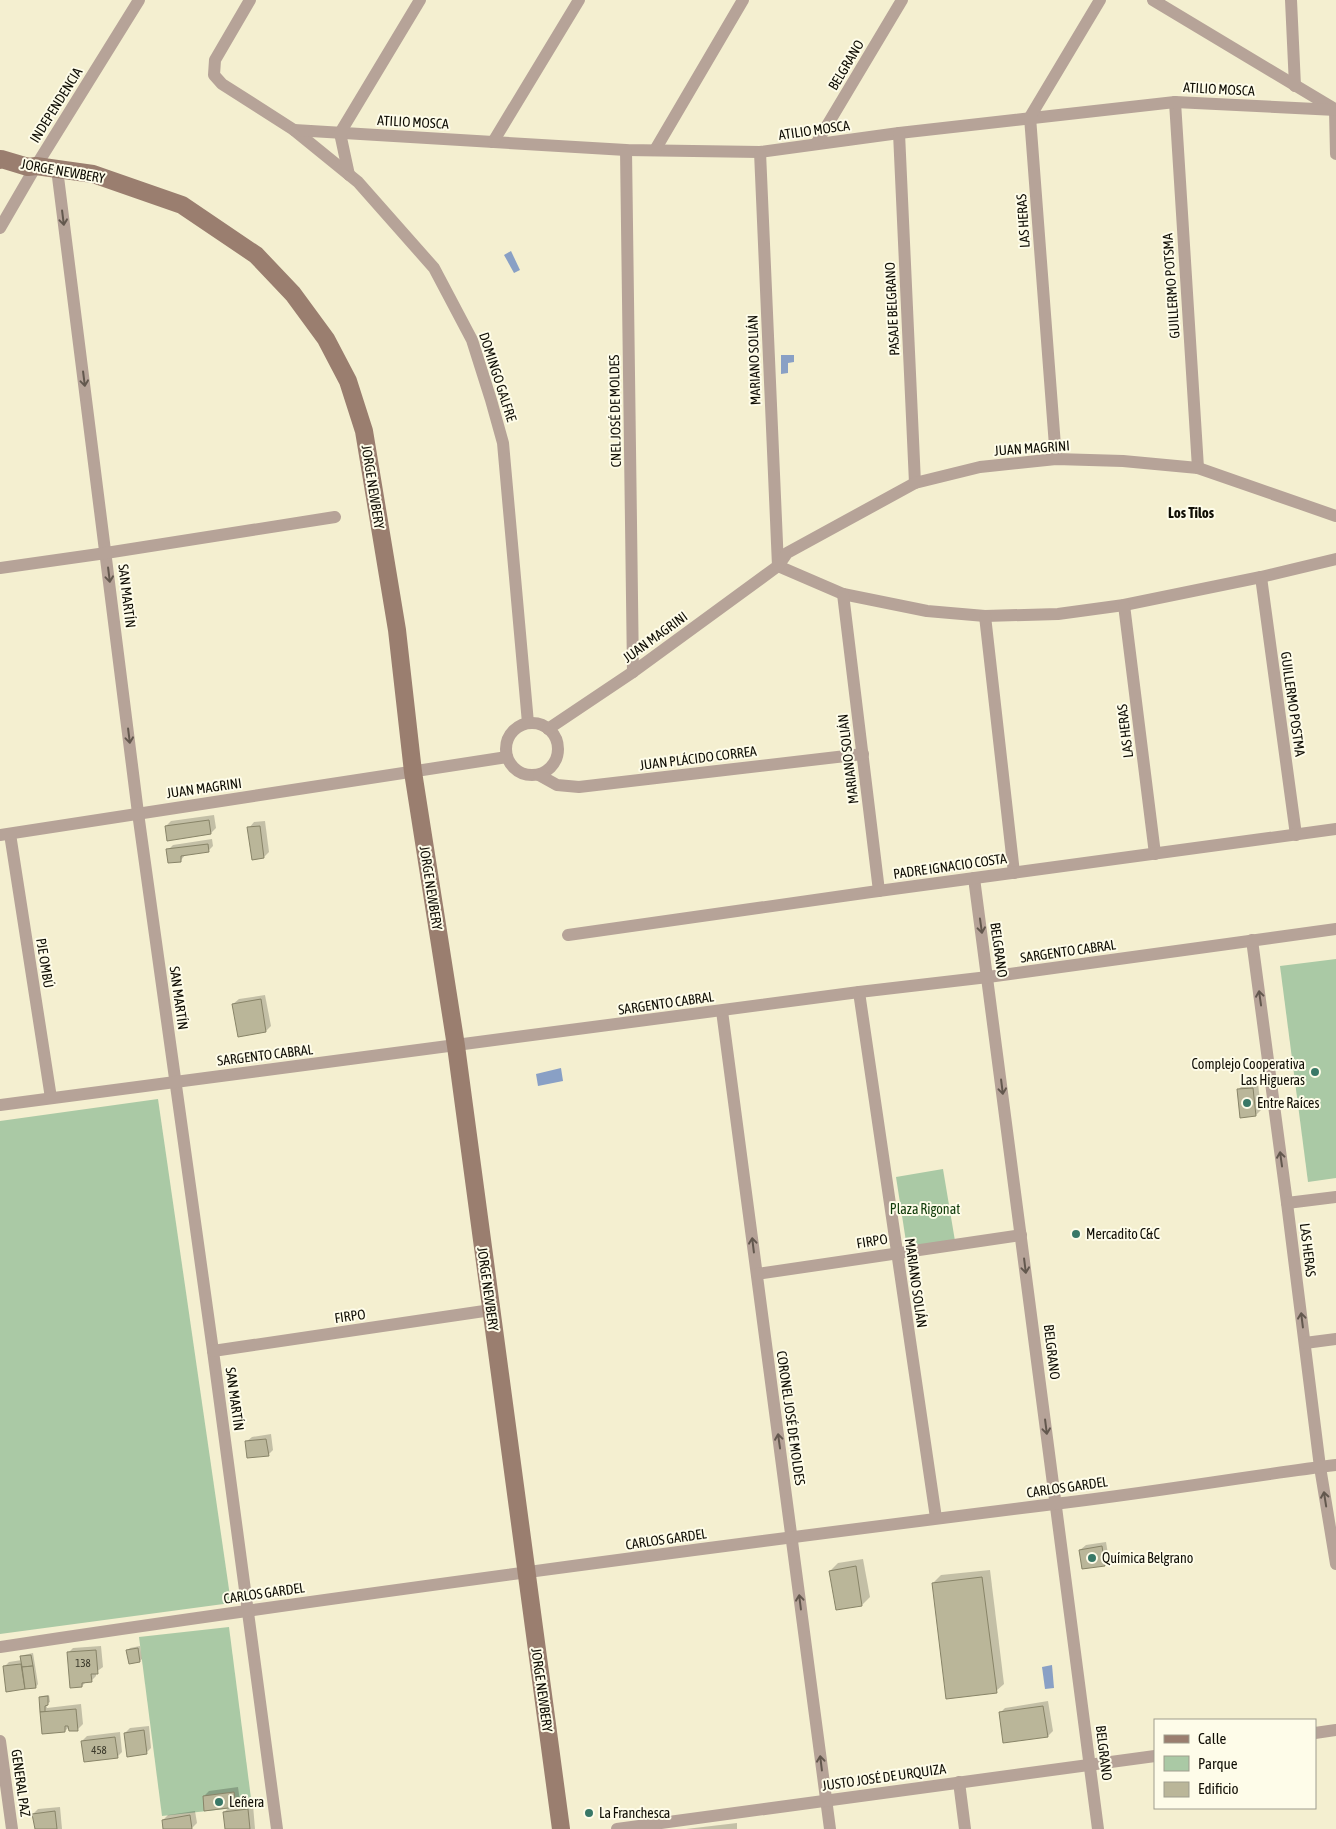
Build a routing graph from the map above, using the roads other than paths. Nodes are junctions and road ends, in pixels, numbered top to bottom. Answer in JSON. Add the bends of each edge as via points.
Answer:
{"nodes":[{"id":1,"x":139,"y":0,"type":"edge"},
{"id":2,"x":250,"y":0,"type":"edge"},
{"id":3,"x":420,"y":0,"type":"edge"},
{"id":4,"x":579,"y":0,"type":"edge"},
{"id":5,"x":742,"y":0,"type":"edge"},
{"id":6,"x":902,"y":0,"type":"edge"},
{"id":7,"x":1100,"y":0,"type":"edge"},
{"id":8,"x":1153,"y":0,"type":"edge"},
{"id":9,"x":1291,"y":0,"type":"edge"},
{"id":10,"x":1295,"y":86,"type":"junction"},
{"id":11,"x":1175,"y":102,"type":"junction"},
{"id":12,"x":1336,"y":110,"type":"edge"},
{"id":13,"x":1030,"y":117,"type":"junction"},
{"id":14,"x":294,"y":130,"type":"junction"},
{"id":15,"x":340,"y":133,"type":"junction"},
{"id":16,"x":899,"y":133,"type":"junction"},
{"id":17,"x":493,"y":142,"type":"junction"},
{"id":18,"x":816,"y":144,"type":"junction"},
{"id":19,"x":626,"y":150,"type":"junction"},
{"id":20,"x":655,"y":150,"type":"junction"},
{"id":21,"x":760,"y":152,"type":"junction"},
{"id":22,"x":1336,"y":154,"type":"edge"},
{"id":23,"x":0,"y":160,"type":"edge"},
{"id":24,"x":36,"y":166,"type":"junction"},
{"id":25,"x":57,"y":169,"type":"junction"},
{"id":26,"x":349,"y":175,"type":"junction"},
{"id":27,"x":0,"y":228,"type":"edge"},
{"id":28,"x":1056,"y":459,"type":"junction"},
{"id":29,"x":1198,"y":468,"type":"junction"},
{"id":30,"x":915,"y":483,"type":"junction"},
{"id":31,"x":1336,"y":516,"type":"edge"},
{"id":32,"x":335,"y":517,"type":"dead end"},
{"id":33,"x":106,"y":553,"type":"junction"},
{"id":34,"x":1336,"y":559,"type":"edge"},
{"id":35,"x":778,"y":566,"type":"junction"},
{"id":36,"x":0,"y":568,"type":"edge"},
{"id":37,"x":1261,"y":577,"type":"junction"},
{"id":38,"x":844,"y":594,"type":"junction"},
{"id":39,"x":1124,"y":605,"type":"junction"},
{"id":40,"x":985,"y":616,"type":"junction"},
{"id":41,"x":633,"y":672,"type":"junction"},
{"id":42,"x":528,"y":724,"type":"junction"},
{"id":43,"x":548,"y":729,"type":"junction"},
{"id":44,"x":863,"y":754,"type":"junction"},
{"id":45,"x":507,"y":757,"type":"junction"},
{"id":46,"x":413,"y":772,"type":"junction"},
{"id":47,"x":539,"y":775,"type":"junction"},
{"id":48,"x":138,"y":813,"type":"junction"},
{"id":49,"x":1336,"y":829,"type":"edge"},
{"id":50,"x":5,"y":834,"type":"edge"},
{"id":51,"x":1296,"y":835,"type":"junction"},
{"id":52,"x":1155,"y":854,"type":"junction"},
{"id":53,"x":1014,"y":873,"type":"junction"},
{"id":54,"x":974,"y":878,"type":"junction"},
{"id":55,"x":879,"y":891,"type":"junction"},
{"id":56,"x":1336,"y":929,"type":"edge"},
{"id":57,"x":568,"y":935,"type":"dead end"},
{"id":58,"x":1252,"y":940,"type":"junction"},
{"id":59,"x":988,"y":977,"type":"junction"},
{"id":60,"x":859,"y":992,"type":"junction"},
{"id":61,"x":722,"y":1011,"type":"junction"},
{"id":62,"x":456,"y":1046,"type":"junction"},
{"id":63,"x":175,"y":1081,"type":"junction"},
{"id":64,"x":51,"y":1098,"type":"junction"},
{"id":65,"x":0,"y":1105,"type":"edge"},
{"id":66,"x":1336,"y":1197,"type":"edge"},
{"id":67,"x":1287,"y":1204,"type":"junction"},
{"id":68,"x":1021,"y":1235,"type":"junction"},
{"id":69,"x":897,"y":1252,"type":"junction"},
{"id":70,"x":757,"y":1274,"type":"junction"},
{"id":71,"x":491,"y":1310,"type":"junction"},
{"id":72,"x":1336,"y":1338,"type":"edge"},
{"id":73,"x":1305,"y":1344,"type":"junction"},
{"id":74,"x":214,"y":1351,"type":"junction"},
{"id":75,"x":1336,"y":1465,"type":"edge"},
{"id":76,"x":1320,"y":1467,"type":"junction"},
{"id":77,"x":1056,"y":1504,"type":"junction"},
{"id":78,"x":936,"y":1518,"type":"junction"},
{"id":79,"x":791,"y":1537,"type":"junction"},
{"id":80,"x":1336,"y":1564,"type":"edge"},
{"id":81,"x":526,"y":1573,"type":"junction"},
{"id":82,"x":248,"y":1610,"type":"junction"},
{"id":83,"x":0,"y":1647,"type":"edge"},
{"id":84,"x":1336,"y":1730,"type":"edge"},
{"id":85,"x":1316,"y":1734,"type":"edge"},
{"id":86,"x":0,"y":1741,"type":"edge"},
{"id":87,"x":1154,"y":1756,"type":"edge"},
{"id":88,"x":1090,"y":1766,"type":"junction"},
{"id":89,"x":959,"y":1782,"type":"junction"},
{"id":90,"x":826,"y":1800,"type":"junction"},
{"id":91,"x":12,"y":1829,"type":"edge"},
{"id":92,"x":277,"y":1829,"type":"edge"},
{"id":93,"x":560,"y":1829,"type":"edge"},
{"id":94,"x":616,"y":1829,"type":"edge"},
{"id":95,"x":830,"y":1829,"type":"edge"},
{"id":96,"x":965,"y":1829,"type":"edge"},
{"id":97,"x":1098,"y":1829,"type":"edge"}],
"edges":[{"from":1,"to":24,"type":"street","name":"INDEPENDENCIA"},
{"from":2,"to":14,"type":"street","name":"DOMINGO GALFRE","via":[[215,60],[214,75],[222,84]]},
{"from":3,"to":15,"type":"street"},
{"from":4,"to":17,"type":"street"},
{"from":5,"to":20,"type":"street"},
{"from":6,"to":18,"type":"street","name":"BELGRANO"},
{"from":7,"to":13,"type":"street"},
{"from":8,"to":10,"type":"street"},
{"from":9,"to":10,"type":"street"},
{"from":10,"to":12,"type":"street"},
{"from":11,"to":12,"type":"street","name":"ATILIO MOSCA"},
{"from":11,"to":13,"type":"street","name":"ATILIO MOSCA"},
{"from":11,"to":29,"type":"street","name":"GUILLERMO POTSMA"},
{"from":12,"to":22,"type":"street"},
{"from":13,"to":16,"type":"street","name":"ATILIO MOSCA"},
{"from":13,"to":28,"type":"street","name":"LAS HERAS"},
{"from":14,"to":15,"type":"street","name":"ATILIO MOSCA"},
{"from":14,"to":26,"type":"street","name":"DOMINGO GALFRE"},
{"from":15,"to":17,"type":"street","name":"ATILIO MOSCA"},
{"from":15,"to":26,"type":"street"},
{"from":16,"to":18,"type":"street","name":"ATILIO MOSCA"},
{"from":16,"to":30,"type":"street","name":"PASAJE BELGRANO"},
{"from":17,"to":19,"type":"street","name":"ATILIO MOSCA"},
{"from":18,"to":21,"type":"street","name":"ATILIO MOSCA"},
{"from":19,"to":20,"type":"street","name":"ATILIO MOSCA"},
{"from":19,"to":41,"type":"street","name":"CNEL JOSÉ DE MOLDES"},
{"from":20,"to":21,"type":"street","name":"ATILIO MOSCA"},
{"from":21,"to":35,"type":"street","name":"MARIANO SOLIÁN"},
{"from":23,"to":24,"type":"main road","name":"JORGE NEWBERY"},
{"from":24,"to":25,"type":"main road","name":"JORGE NEWBERY"},
{"from":24,"to":27,"type":"street","name":"INDEPENDENCIA"},
{"from":25,"to":33,"type":"street","name":"SAN MARTÍN","one_way":true},
{"from":25,"to":46,"type":"main road","name":"JORGE NEWBERY","via":[[92,174],[182,205],[256,255],[293,294],[326,338],[348,381],[364,431],[397,630]]},
{"from":26,"to":42,"type":"street","name":"DOMINGO GALFRE","via":[[434,268],[472,340],[503,443]]},
{"from":28,"to":29,"type":"street","name":"JUAN MAGRINI"},
{"from":28,"to":30,"type":"street","name":"JUAN MAGRINI","via":[[980,467]]},
{"from":29,"to":31,"type":"street","name":"JUAN MAGRINI"},
{"from":30,"to":35,"type":"street","name":"JUAN MAGRINI","via":[[787,554]]},
{"from":32,"to":33,"type":"street"},
{"from":33,"to":36,"type":"street"},
{"from":33,"to":48,"type":"street","name":"SAN MARTÍN","one_way":true},
{"from":34,"to":37,"type":"street"},
{"from":35,"to":38,"type":"street"},
{"from":35,"to":41,"type":"street","name":"JUAN MAGRINI"},
{"from":37,"to":39,"type":"street"},
{"from":37,"to":51,"type":"street","name":"GUILLERMO POSTMA"},
{"from":38,"to":40,"type":"street","via":[[927,611]]},
{"from":38,"to":44,"type":"street","name":"MARIANO SOLIÁN"},
{"from":39,"to":40,"type":"street","via":[[1058,614]]},
{"from":39,"to":52,"type":"street","name":"LAS HERAS"},
{"from":40,"to":53,"type":"street"},
{"from":41,"to":43,"type":"street","name":"JUAN MAGRINI"},
{"from":42,"to":43,"type":"street"},
{"from":42,"to":45,"type":"street","via":[[520,726],[508,739]]},
{"from":43,"to":47,"type":"street","via":[[554,735],[558,752],[550,768]]},
{"from":44,"to":47,"type":"street","name":"JUAN PLÁCIDO CORREA","via":[[579,787],[557,785]]},
{"from":44,"to":55,"type":"street","name":"MARIANO SOLIÁN"},
{"from":45,"to":46,"type":"street","name":"JUAN MAGRINI"},
{"from":45,"to":47,"type":"street","via":[[518,771]]},
{"from":46,"to":48,"type":"street","name":"JUAN MAGRINI"},
{"from":46,"to":62,"type":"main road","name":"JORGE NEWBERY"},
{"from":48,"to":50,"type":"street","name":"JUAN MAGRINI"},
{"from":48,"to":63,"type":"street","name":"SAN MARTÍN"},
{"from":49,"to":51,"type":"street","name":"PADRE IGNACIO COSTA"},
{"from":50,"to":64,"type":"street","name":"PJE OMBÚ"},
{"from":51,"to":52,"type":"street","name":"PADRE IGNACIO COSTA"},
{"from":52,"to":53,"type":"street","name":"PADRE IGNACIO COSTA"},
{"from":53,"to":54,"type":"street","name":"PADRE IGNACIO COSTA"},
{"from":54,"to":55,"type":"street","name":"PADRE IGNACIO COSTA"},
{"from":54,"to":59,"type":"street","name":"BELGRANO","one_way":true},
{"from":55,"to":57,"type":"street","name":"PADRE IGNACIO COSTA"},
{"from":56,"to":58,"type":"street","name":"SARGENTO CABRAL"},
{"from":58,"to":59,"type":"street","name":"SARGENTO CABRAL"},
{"from":67,"to":58,"type":"street","name":"LAS HERAS","one_way":true},
{"from":59,"to":60,"type":"street","name":"SARGENTO CABRAL"},
{"from":59,"to":68,"type":"street","name":"BELGRANO","one_way":true},
{"from":60,"to":61,"type":"street","name":"SARGENTO CABRAL"},
{"from":60,"to":69,"type":"street","name":"MARIANO SOLIÁN"},
{"from":61,"to":62,"type":"street","name":"SARGENTO CABRAL"},
{"from":70,"to":61,"type":"street","name":"CORONEL JOSÉ DE MOLDES","one_way":true},
{"from":62,"to":63,"type":"street","name":"SARGENTO CABRAL"},
{"from":62,"to":71,"type":"main road","name":"JORGE NEWBERY"},
{"from":63,"to":64,"type":"street","name":"SARGENTO CABRAL"},
{"from":63,"to":74,"type":"street","name":"SAN MARTÍN"},
{"from":64,"to":65,"type":"street","name":"SARGENTO CABRAL"},
{"from":66,"to":67,"type":"street"},
{"from":73,"to":67,"type":"street","name":"LAS HERAS","one_way":true},
{"from":68,"to":69,"type":"street","name":"FIRPO"},
{"from":68,"to":77,"type":"street","name":"BELGRANO","one_way":true},
{"from":69,"to":70,"type":"street","name":"FIRPO"},
{"from":69,"to":78,"type":"street","name":"MARIANO SOLIÁN"},
{"from":79,"to":70,"type":"street","name":"CORONEL JOSÉ DE MOLDES","one_way":true},
{"from":71,"to":74,"type":"street","name":"FIRPO"},
{"from":71,"to":81,"type":"main road","name":"JORGE NEWBERY"},
{"from":72,"to":73,"type":"street"},
{"from":73,"to":76,"type":"street","name":"LAS HERAS"},
{"from":74,"to":82,"type":"street","name":"SAN MARTÍN"},
{"from":75,"to":76,"type":"street","name":"CARLOS GARDEL"},
{"from":76,"to":77,"type":"street","name":"CARLOS GARDEL"},
{"from":80,"to":76,"type":"street","name":"LAS HERAS","one_way":true},
{"from":77,"to":78,"type":"street","name":"CARLOS GARDEL"},
{"from":77,"to":88,"type":"street","name":"BELGRANO"},
{"from":78,"to":79,"type":"street","name":"CARLOS GARDEL"},
{"from":79,"to":81,"type":"street","name":"CARLOS GARDEL"},
{"from":90,"to":79,"type":"street","name":"CORONEL JOSÉ DE MOLDES","one_way":true},
{"from":81,"to":82,"type":"street","name":"CARLOS GARDEL"},
{"from":81,"to":93,"type":"main road","name":"JORGE NEWBERY"},
{"from":82,"to":83,"type":"street","name":"CARLOS GARDEL"},
{"from":82,"to":92,"type":"street","name":"SAN MARTÍN"},
{"from":84,"to":85,"type":"street"},
{"from":86,"to":91,"type":"street","name":"GENERAL PAZ"},
{"from":87,"to":88,"type":"street","name":"JUSTO JOSÉ DE URQUIZA"},
{"from":88,"to":89,"type":"street","name":"JUSTO JOSÉ DE URQUIZA"},
{"from":88,"to":97,"type":"street","name":"BELGRANO"},
{"from":89,"to":90,"type":"street","name":"JUSTO JOSÉ DE URQUIZA"},
{"from":89,"to":96,"type":"street"},
{"from":90,"to":94,"type":"street","name":"JUSTO JOSÉ DE URQUIZA"},
{"from":90,"to":95,"type":"street","name":"CORONEL JOSÉ DE MOLDES"}]}
